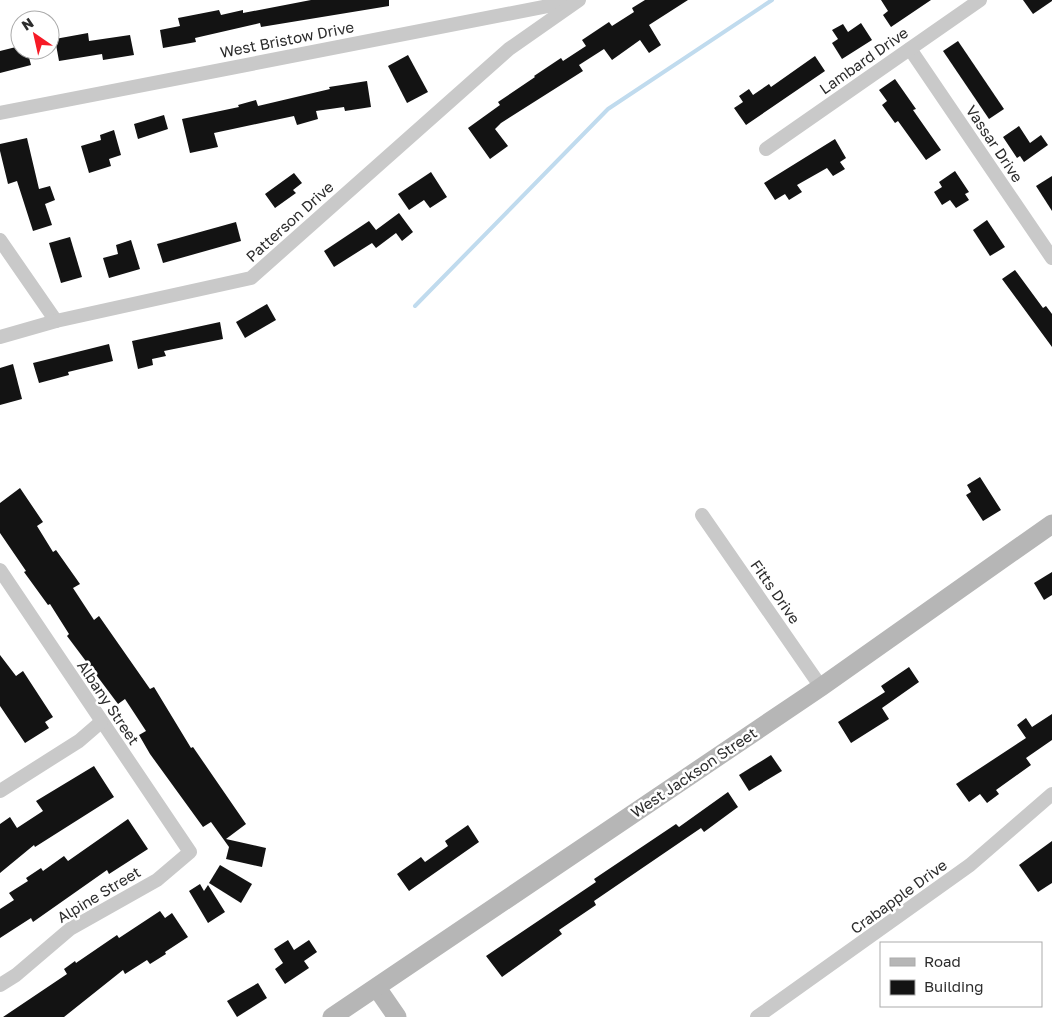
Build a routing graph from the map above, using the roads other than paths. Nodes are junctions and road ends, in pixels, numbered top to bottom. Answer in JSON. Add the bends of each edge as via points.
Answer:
{"nodes":[{"id":1,"x":580,"y":0,"type":"edge"},
{"id":2,"x":980,"y":0,"type":"edge"},
{"id":3,"x":910,"y":49,"type":"junction"},
{"id":4,"x":0,"y":113,"type":"edge"},
{"id":5,"x":766,"y":148,"type":"dead end"},
{"id":6,"x":0,"y":240,"type":"edge"},
{"id":7,"x":1052,"y":258,"type":"edge"},
{"id":8,"x":56,"y":321,"type":"junction"},
{"id":9,"x":0,"y":336,"type":"edge"},
{"id":10,"x":702,"y":515,"type":"dead end"},
{"id":11,"x":1052,"y":524,"type":"edge"},
{"id":12,"x":0,"y":570,"type":"edge"},
{"id":13,"x":821,"y":687,"type":"junction"},
{"id":14,"x":101,"y":722,"type":"junction"},
{"id":15,"x":0,"y":790,"type":"edge"},
{"id":16,"x":1052,"y":794,"type":"edge"},
{"id":17,"x":190,"y":852,"type":"joint"},
{"id":18,"x":0,"y":985,"type":"edge"},
{"id":19,"x":377,"y":988,"type":"junction"},
{"id":20,"x":332,"y":1017,"type":"edge"},
{"id":21,"x":397,"y":1017,"type":"edge"},
{"id":22,"x":757,"y":1017,"type":"edge"}],
"edges":[{"from":1,"to":4,"type":"street","name":"West Bristow Drive"},
{"from":1,"to":8,"type":"street","name":"Patterson Drive","via":[[509,49],[251,278]]},
{"from":2,"to":3,"type":"street","name":"Lambard Drive"},
{"from":3,"to":5,"type":"street","name":"Lambard Drive"},
{"from":3,"to":7,"type":"street","name":"Vassar Drive"},
{"from":6,"to":8,"type":"street"},
{"from":8,"to":9,"type":"street","name":"Patterson Drive"},
{"from":10,"to":13,"type":"street","name":"Fitts Drive"},
{"from":11,"to":13,"type":"street","name":"West Jackson Street"},
{"from":12,"to":14,"type":"street","name":"Albany Street"},
{"from":13,"to":19,"type":"street","name":"West Jackson Street"},
{"from":14,"to":15,"type":"street","via":[[64,751]]},
{"from":14,"to":17,"type":"street","name":"Albany Street"},
{"from":16,"to":22,"type":"street","name":"Crabapple Drive","via":[[970,865]]},
{"from":17,"to":18,"type":"street","name":"Alpine Street","via":[[157,880],[70,929]]},
{"from":19,"to":20,"type":"street","name":"West Jackson Street"},
{"from":19,"to":21,"type":"street"}]}
